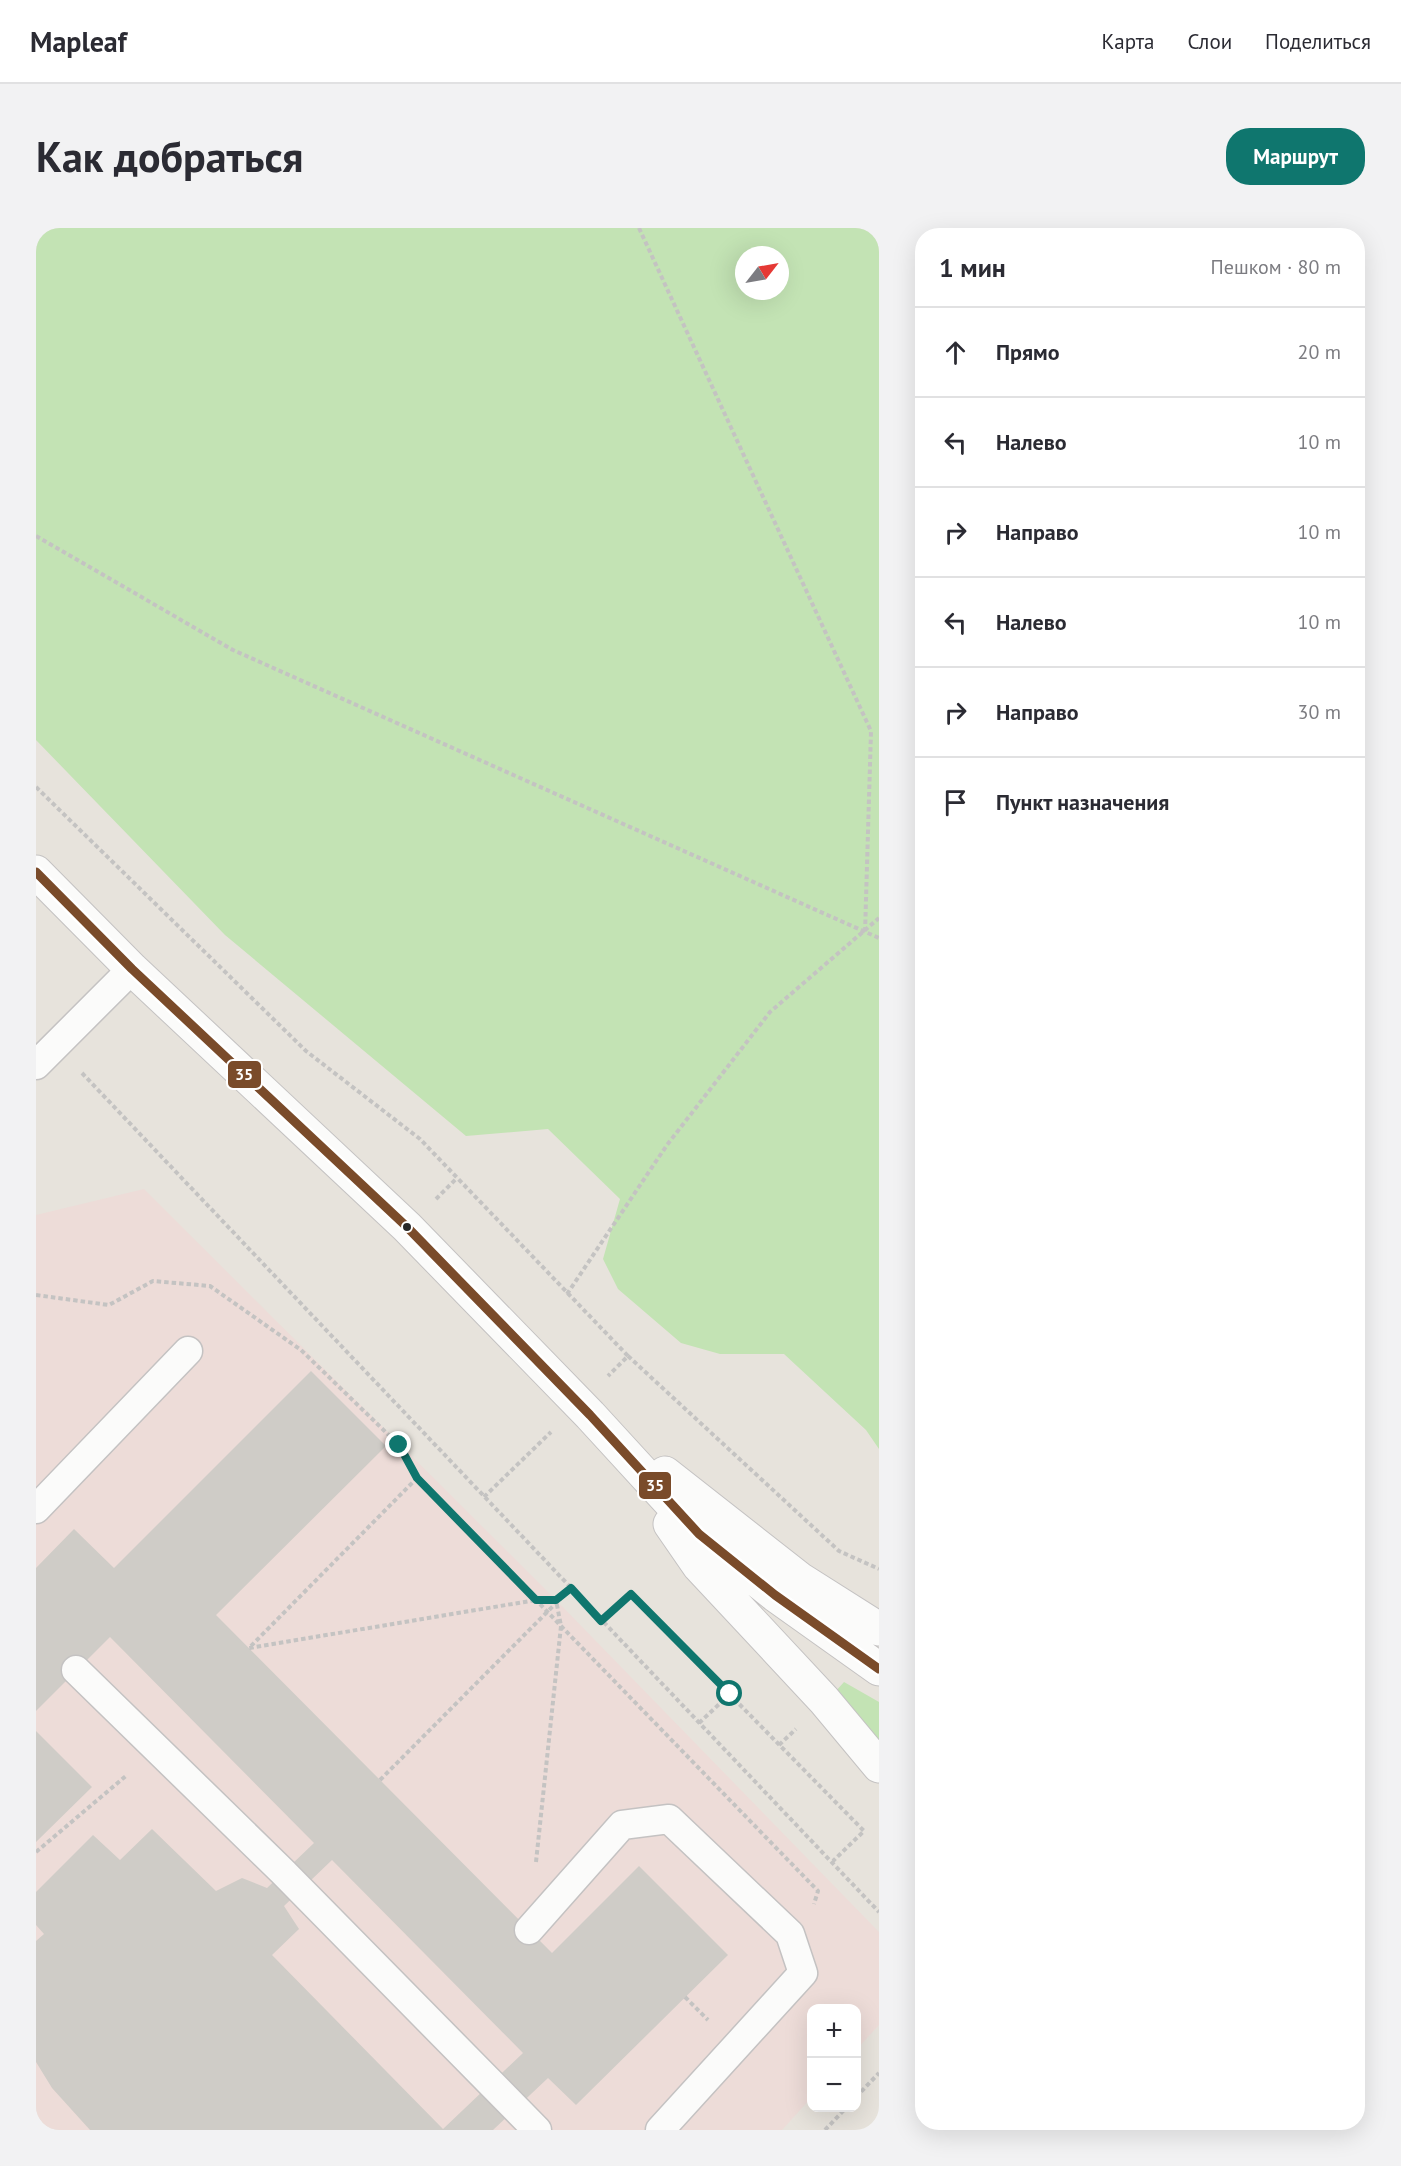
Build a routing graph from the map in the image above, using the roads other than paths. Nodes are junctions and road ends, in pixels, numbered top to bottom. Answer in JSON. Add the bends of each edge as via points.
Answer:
{"nodes":[{"id":1,"x":36,"y":872,"type":"edge"},
{"id":2,"x":132,"y":969,"type":"junction"},
{"id":3,"x":36,"y":1065,"type":"edge"},
{"id":4,"x":188,"y":1351,"type":"dead end"},
{"id":5,"x":590,"y":1415,"type":"junction"},
{"id":6,"x":613,"y":1441,"type":"junction"},
{"id":7,"x":36,"y":1509,"type":"edge"},
{"id":8,"x":879,"y":1629,"type":"edge"},
{"id":9,"x":879,"y":1669,"type":"edge"},
{"id":10,"x":76,"y":1670,"type":"dead end"},
{"id":11,"x":879,"y":1766,"type":"edge"},
{"id":12,"x":529,"y":1930,"type":"road end"},
{"id":13,"x":537,"y":2130,"type":"edge"},
{"id":14,"x":660,"y":2130,"type":"edge"}],
"edges":[{"from":1,"to":2,"type":"main road"},
{"from":2,"to":3,"type":"lane"},
{"from":2,"to":5,"type":"main road","via":[[407,1227]]},
{"from":4,"to":7,"type":"lane"},
{"from":5,"to":6,"type":"main road"},
{"from":5,"to":8,"type":"main road","via":[[800,1579]]},
{"from":6,"to":9,"type":"main road","via":[[699,1534],[775,1595]]},
{"from":6,"to":11,"type":"main road","via":[[699,1566],[824,1700]]},
{"from":10,"to":13,"type":"lane","via":[[283,1872]]},
{"from":12,"to":14,"type":"lane","via":[[622,1825],[669,1818],[790,1934],[803,1973]]}]}
